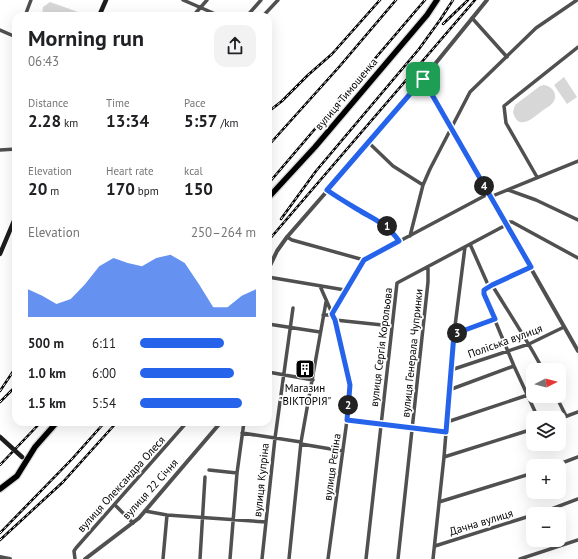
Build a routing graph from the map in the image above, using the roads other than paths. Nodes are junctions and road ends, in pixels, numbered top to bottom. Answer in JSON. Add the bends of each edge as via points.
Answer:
{"nodes":[{"id":1,"x":31,"y":0,"type":"edge"},
{"id":2,"x":106,"y":0,"type":"edge"},
{"id":3,"x":183,"y":0,"type":"edge"},
{"id":4,"x":207,"y":0,"type":"edge"},
{"id":5,"x":261,"y":0,"type":"edge"},
{"id":6,"x":278,"y":0,"type":"edge"},
{"id":7,"x":437,"y":0,"type":"edge"},
{"id":8,"x":487,"y":0,"type":"edge"},
{"id":9,"x":577,"y":0,"type":"edge"},
{"id":10,"x":201,"y":8,"type":"junction"},
{"id":11,"x":26,"y":12,"type":"edge"},
{"id":12,"x":102,"y":12,"type":"edge"},
{"id":13,"x":197,"y":12,"type":"edge"},
{"id":14,"x":210,"y":12,"type":"edge"},
{"id":15,"x":250,"y":12,"type":"edge"},
{"id":16,"x":267,"y":12,"type":"edge"},
{"id":17,"x":472,"y":18,"type":"junction"},
{"id":18,"x":0,"y":30,"type":"edge"},
{"id":19,"x":12,"y":35,"type":"edge"},
{"id":20,"x":578,"y":47,"type":"edge"},
{"id":21,"x":507,"y":57,"type":"junction"},
{"id":22,"x":423,"y":79,"type":"junction"},
{"id":23,"x":451,"y":128,"type":"junction"},
{"id":24,"x":368,"y":142,"type":"junction"},
{"id":25,"x":12,"y":149,"type":"edge"},
{"id":26,"x":0,"y":150,"type":"edge"},
{"id":27,"x":578,"y":162,"type":"edge"},
{"id":28,"x":537,"y":177,"type":"junction"},
{"id":29,"x":423,"y":185,"type":"junction"},
{"id":30,"x":327,"y":190,"type":"junction"},
{"id":31,"x":508,"y":190,"type":"junction"},
{"id":32,"x":272,"y":194,"type":"edge"},
{"id":33,"x":489,"y":195,"type":"junction"},
{"id":34,"x":578,"y":220,"type":"edge"},
{"id":35,"x":506,"y":225,"type":"junction"},
{"id":36,"x":12,"y":226,"type":"edge"},
{"id":37,"x":410,"y":236,"type":"junction"},
{"id":38,"x":286,"y":237,"type":"junction"},
{"id":39,"x":399,"y":241,"type":"junction"},
{"id":40,"x":470,"y":244,"type":"junction"},
{"id":41,"x":465,"y":247,"type":"junction"},
{"id":42,"x":0,"y":254,"type":"edge"},
{"id":43,"x":578,"y":258,"type":"edge"},
{"id":44,"x":272,"y":259,"type":"edge"},
{"id":45,"x":364,"y":260,"type":"junction"},
{"id":46,"x":428,"y":267,"type":"junction"},
{"id":47,"x":531,"y":267,"type":"junction"},
{"id":48,"x":272,"y":278,"type":"edge"},
{"id":49,"x":492,"y":285,"type":"junction"},
{"id":50,"x":320,"y":286,"type":"junction"},
{"id":51,"x":488,"y":287,"type":"junction"},
{"id":52,"x":345,"y":290,"type":"junction"},
{"id":53,"x":326,"y":301,"type":"junction"},
{"id":54,"x":293,"y":308,"type":"dead end"},
{"id":55,"x":332,"y":314,"type":"junction"},
{"id":56,"x":323,"y":315,"type":"junction"},
{"id":57,"x":495,"y":319,"type":"junction"},
{"id":58,"x":335,"y":320,"type":"junction"},
{"id":59,"x":272,"y":325,"type":"edge"},
{"id":60,"x":392,"y":326,"type":"junction"},
{"id":61,"x":290,"y":327,"type":"junction"},
{"id":62,"x":564,"y":327,"type":"junction"},
{"id":63,"x":320,"y":332,"type":"junction"},
{"id":64,"x":454,"y":334,"type":"junction"},
{"id":65,"x":529,"y":344,"type":"junction"},
{"id":66,"x":508,"y":350,"type":"junction"},
{"id":67,"x":578,"y":351,"type":"edge"},
{"id":68,"x":539,"y":363,"type":"edge"},
{"id":69,"x":514,"y":366,"type":"junction"},
{"id":70,"x":451,"y":370,"type":"junction"},
{"id":71,"x":272,"y":372,"type":"edge"},
{"id":72,"x":284,"y":374,"type":"junction"},
{"id":73,"x":313,"y":380,"type":"junction"},
{"id":74,"x":449,"y":390,"type":"junction"},
{"id":75,"x":526,"y":391,"type":"edge"},
{"id":76,"x":526,"y":396,"type":"edge"},
{"id":77,"x":578,"y":412,"type":"edge"},
{"id":78,"x":566,"y":416,"type":"edge"},
{"id":79,"x":347,"y":420,"type":"junction"},
{"id":80,"x":446,"y":422,"type":"junction"},
{"id":81,"x":381,"y":425,"type":"junction"},
{"id":82,"x":53,"y":426,"type":"edge"},
{"id":83,"x":184,"y":426,"type":"edge"},
{"id":84,"x":218,"y":426,"type":"edge"},
{"id":85,"x":243,"y":426,"type":"edge"},
{"id":86,"x":412,"y":428,"type":"junction"},
{"id":87,"x":526,"y":431,"type":"edge"},
{"id":88,"x":446,"y":432,"type":"junction"},
{"id":89,"x":242,"y":433,"type":"junction"},
{"id":90,"x":0,"y":437,"type":"edge"},
{"id":91,"x":275,"y":438,"type":"junction"},
{"id":92,"x":301,"y":443,"type":"junction"},
{"id":93,"x":343,"y":450,"type":"junction"},
{"id":94,"x":444,"y":457,"type":"junction"},
{"id":95,"x":578,"y":457,"type":"edge"},
{"id":96,"x":24,"y":459,"type":"junction"},
{"id":97,"x":566,"y":462,"type":"edge"},
{"id":98,"x":209,"y":470,"type":"dead end"},
{"id":99,"x":237,"y":473,"type":"junction"},
{"id":100,"x":526,"y":474,"type":"edge"},
{"id":101,"x":205,"y":477,"type":"dead end"},
{"id":102,"x":0,"y":489,"type":"edge"},
{"id":103,"x":578,"y":499,"type":"edge"},
{"id":104,"x":439,"y":502,"type":"junction"},
{"id":105,"x":115,"y":505,"type":"junction"},
{"id":106,"x":557,"y":507,"type":"edge"},
{"id":107,"x":145,"y":511,"type":"junction"},
{"id":108,"x":167,"y":515,"type":"junction"},
{"id":109,"x":203,"y":517,"type":"junction"},
{"id":110,"x":526,"y":517,"type":"edge"},
{"id":111,"x":234,"y":520,"type":"junction"},
{"id":112,"x":266,"y":522,"type":"junction"},
{"id":113,"x":133,"y":523,"type":"junction"},
{"id":114,"x":578,"y":540,"type":"edge"},
{"id":115,"x":435,"y":546,"type":"junction"},
{"id":116,"x":2,"y":558,"type":"edge"},
{"id":117,"x":10,"y":559,"type":"edge"},
{"id":118,"x":75,"y":559,"type":"edge"},
{"id":119,"x":84,"y":559,"type":"edge"},
{"id":120,"x":164,"y":559,"type":"edge"},
{"id":121,"x":200,"y":559,"type":"edge"},
{"id":122,"x":230,"y":559,"type":"edge"},
{"id":123,"x":262,"y":559,"type":"edge"},
{"id":124,"x":289,"y":559,"type":"edge"},
{"id":125,"x":328,"y":559,"type":"edge"},
{"id":126,"x":366,"y":559,"type":"edge"},
{"id":127,"x":398,"y":559,"type":"edge"},
{"id":128,"x":433,"y":559,"type":"edge"},
{"id":129,"x":522,"y":559,"type":"edge"}],
"edges":[{"from":1,"to":11,"type":"street"},
{"from":2,"to":12,"type":"main road"},
{"from":3,"to":10,"type":"street"},
{"from":4,"to":10,"type":"street"},
{"from":5,"to":15,"type":"street"},
{"from":6,"to":16,"type":"street"},
{"from":7,"to":32,"type":"highway","name":"вулиця Тимошенка","via":[[315,147]]},
{"from":8,"to":17,"type":"street"},
{"from":9,"to":21,"type":"street","via":[[536,28]]},
{"from":10,"to":13,"type":"street"},
{"from":10,"to":14,"type":"street"},
{"from":17,"to":21,"type":"street"},
{"from":17,"to":22,"type":"street"},
{"from":18,"to":19,"type":"street"},
{"from":20,"to":28,"type":"street","via":[[504,106],[506,123]]},
{"from":21,"to":23,"type":"street","via":[[470,92]]},
{"from":22,"to":23,"type":"street"},
{"from":22,"to":24,"type":"street"},
{"from":23,"to":29,"type":"street"},
{"from":23,"to":33,"type":"street"},
{"from":24,"to":29,"type":"street","via":[[393,166]]},
{"from":24,"to":30,"type":"street"},
{"from":25,"to":26,"type":"street"},
{"from":27,"to":28,"type":"street"},
{"from":28,"to":31,"type":"street"},
{"from":29,"to":37,"type":"street"},
{"from":30,"to":38,"type":"street"},
{"from":30,"to":39,"type":"street","via":[[388,227]]},
{"from":31,"to":33,"type":"street"},
{"from":31,"to":34,"type":"street"},
{"from":33,"to":35,"type":"street"},
{"from":33,"to":37,"type":"street"},
{"from":35,"to":40,"type":"street","name":"вулиця Сергія Корольова"},
{"from":35,"to":43,"type":"street","via":[[512,222]]},
{"from":35,"to":47,"type":"street"},
{"from":36,"to":42,"type":"main road"},
{"from":37,"to":39,"type":"street"},
{"from":38,"to":44,"type":"street"},
{"from":38,"to":45,"type":"street"},
{"from":39,"to":45,"type":"street"},
{"from":40,"to":41,"type":"street","name":"вулиця Сергія Корольова"},
{"from":40,"to":51,"type":"street"},
{"from":41,"to":46,"type":"street","name":"вулиця Сергія Корольова"},
{"from":41,"to":64,"type":"street"},
{"from":45,"to":52,"type":"street"},
{"from":46,"to":60,"type":"street","name":"вулиця Сергія Корольова","via":[[397,283]]},
{"from":46,"to":86,"type":"street","name":"вулиця Генерала Чупринки"},
{"from":47,"to":49,"type":"street"},
{"from":47,"to":62,"type":"street"},
{"from":48,"to":50,"type":"street"},
{"from":49,"to":51,"type":"street"},
{"from":49,"to":65,"type":"street"},
{"from":50,"to":52,"type":"street"},
{"from":50,"to":53,"type":"street","name":"вулиця Рєпіна"},
{"from":51,"to":57,"type":"street","via":[[484,294]]},
{"from":52,"to":55,"type":"street"},
{"from":53,"to":55,"type":"street","name":"вулиця Рєпіна"},
{"from":53,"to":56,"type":"street"},
{"from":54,"to":61,"type":"street","name":"вулиця Купріна"},
{"from":55,"to":56,"type":"street"},
{"from":55,"to":58,"type":"street","name":"вулиця Рєпіна"},
{"from":56,"to":63,"type":"street"},
{"from":57,"to":64,"type":"street"},
{"from":57,"to":66,"type":"street"},
{"from":58,"to":60,"type":"street"},
{"from":58,"to":79,"type":"street","name":"вулиця Рєпіна","via":[[350,385]]},
{"from":59,"to":61,"type":"street"},
{"from":60,"to":81,"type":"street","name":"вулиця Сергія Корольова"},
{"from":61,"to":63,"type":"street"},
{"from":61,"to":72,"type":"street","name":"вулиця Купріна"},
{"from":62,"to":65,"type":"street","name":"Поліська вулиця"},
{"from":62,"to":67,"type":"street"},
{"from":63,"to":73,"type":"street"},
{"from":64,"to":70,"type":"street"},
{"from":65,"to":66,"type":"street","name":"Поліська вулиця"},
{"from":65,"to":68,"type":"street"},
{"from":66,"to":69,"type":"street"},
{"from":66,"to":70,"type":"street","name":"Поліська вулиця"},
{"from":69,"to":74,"type":"street"},
{"from":69,"to":75,"type":"street"},
{"from":70,"to":74,"type":"street"},
{"from":71,"to":72,"type":"street"},
{"from":72,"to":73,"type":"street"},
{"from":72,"to":91,"type":"street","name":"вулиця Купріна"},
{"from":73,"to":92,"type":"street"},
{"from":74,"to":80,"type":"street"},
{"from":76,"to":80,"type":"street"},
{"from":77,"to":78,"type":"street"},
{"from":79,"to":81,"type":"street"},
{"from":79,"to":93,"type":"street","name":"вулиця Рєпіна"},
{"from":80,"to":88,"type":"street"},
{"from":81,"to":86,"type":"street"},
{"from":81,"to":126,"type":"street","name":"вулиця Сергія Корольова"},
{"from":82,"to":96,"type":"highway"},
{"from":83,"to":105,"type":"street","name":"вулиця Олександра Олеся"},
{"from":84,"to":107,"type":"street","name":"вулиця 22 Січня"},
{"from":85,"to":89,"type":"street"},
{"from":86,"to":88,"type":"street"},
{"from":86,"to":127,"type":"street","name":"вулиця Генерала Чупринки"},
{"from":87,"to":94,"type":"street"},
{"from":88,"to":94,"type":"street"},
{"from":89,"to":91,"type":"street"},
{"from":89,"to":99,"type":"street"},
{"from":90,"to":96,"type":"main road","bridge":true},
{"from":91,"to":92,"type":"street"},
{"from":91,"to":112,"type":"street","name":"вулиця Купріна"},
{"from":92,"to":93,"type":"street"},
{"from":92,"to":124,"type":"street"},
{"from":93,"to":125,"type":"street","name":"вулиця Рєпіна"},
{"from":94,"to":104,"type":"street"},
{"from":95,"to":97,"type":"street"},
{"from":96,"to":102,"type":"highway","via":[[22,470]]},
{"from":98,"to":99,"type":"street"},
{"from":99,"to":111,"type":"street"},
{"from":100,"to":104,"type":"street"},
{"from":101,"to":109,"type":"street"},
{"from":103,"to":106,"type":"street"},
{"from":104,"to":115,"type":"street"},
{"from":105,"to":113,"type":"street"},
{"from":105,"to":118,"type":"street","name":"вулиця Олександра Олеся","via":[[76,548]]},
{"from":107,"to":108,"type":"street"},
{"from":107,"to":113,"type":"street","name":"вулиця 22 Січня"},
{"from":108,"to":109,"type":"street"},
{"from":108,"to":120,"type":"street"},
{"from":109,"to":111,"type":"street"},
{"from":109,"to":121,"type":"street"},
{"from":110,"to":115,"type":"street","name":"Дачна вулиця"},
{"from":111,"to":112,"type":"street"},
{"from":111,"to":122,"type":"street"},
{"from":112,"to":123,"type":"street","name":"вулиця Купріна"},
{"from":113,"to":119,"type":"street","name":"вулиця 22 Січня"},
{"from":114,"to":129,"type":"street"},
{"from":115,"to":128,"type":"street"},
{"from":116,"to":117,"type":"street"}]}
